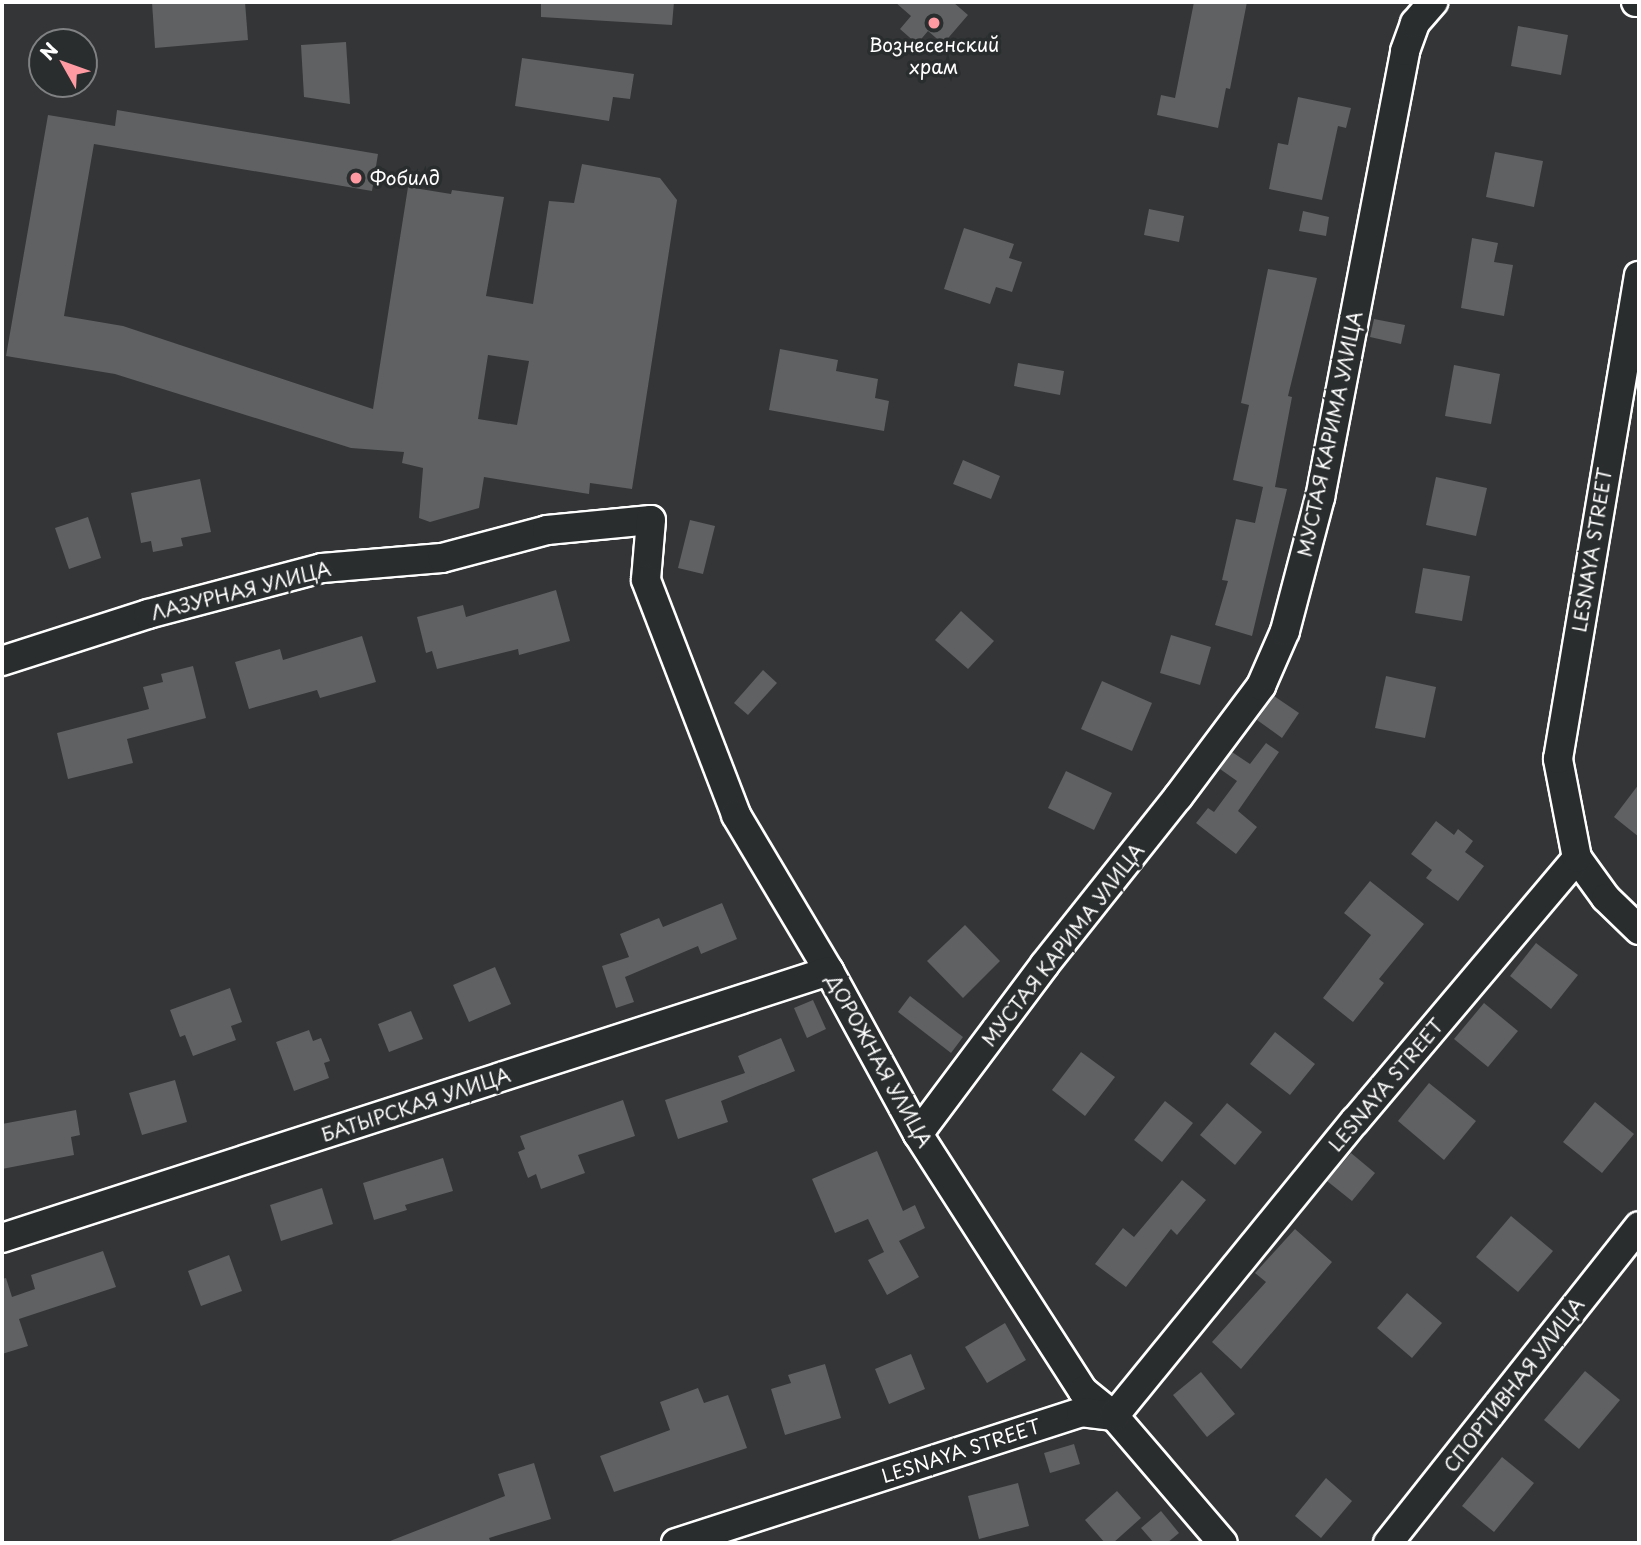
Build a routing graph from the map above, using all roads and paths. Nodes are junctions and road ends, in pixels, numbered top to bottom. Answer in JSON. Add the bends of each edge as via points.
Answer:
{"nodes":[{"id":1,"x":1433,"y":2,"type":"edge"},
{"id":2,"x":1639,"y":276,"type":"edge"},
{"id":3,"x":1629,"y":397,"type":"edge"},
{"id":4,"x":651,"y":520,"type":"joint"},
{"id":5,"x":2,"y":661,"type":"edge"},
{"id":6,"x":1577,"y":858,"type":"junction"},
{"id":7,"x":1639,"y":930,"type":"edge"},
{"id":8,"x":830,"y":971,"type":"junction"},
{"id":9,"x":918,"y":1134,"type":"junction"},
{"id":10,"x":1639,"y":1226,"type":"edge"},
{"id":11,"x":2,"y":1238,"type":"edge"},
{"id":12,"x":1114,"y":1416,"type":"junction"},
{"id":13,"x":676,"y":1543,"type":"edge"},
{"id":14,"x":1223,"y":1543,"type":"edge"},
{"id":15,"x":1388,"y":1543,"type":"edge"}],
"edges":[{"from":1,"to":9,"type":"street","name":"МУСТАЯ КАРИМА УЛИЦА","via":[[1415,23],[1405,51],[1320,498],[1285,631],[1261,686]]},
{"from":2,"to":3,"type":"street","name":"LESNAYA STREET"},
{"from":3,"to":6,"type":"street","name":"LESNAYA STREET","via":[[1558,759]]},
{"from":4,"to":5,"type":"street","name":"ЛАЗУРНАЯ УЛИЦА","via":[[547,530],[442,558],[322,568],[148,614]]},
{"from":4,"to":8,"type":"street","name":"ДОРОЖНАЯ УЛИЦА","via":[[646,580],[736,815]]},
{"from":6,"to":7,"type":"street","via":[[1606,898]]},
{"from":6,"to":12,"type":"street","name":"LESNAYA STREET"},
{"from":8,"to":9,"type":"street","name":"ДОРОЖНАЯ УЛИЦА"},
{"from":8,"to":11,"type":"street","name":"БАТЫРСКАЯ УЛИЦА"},
{"from":9,"to":12,"type":"street","name":"ДОРОЖНАЯ УЛИЦА","via":[[1083,1391]]},
{"from":10,"to":15,"type":"street","name":"СПОРТИВНАЯ УЛИЦА"},
{"from":12,"to":13,"type":"street","name":"LESNAYA STREET","via":[[1081,1412]]},
{"from":12,"to":14,"type":"street","name":"ДОРОЖНАЯ УЛИЦА"}]}
